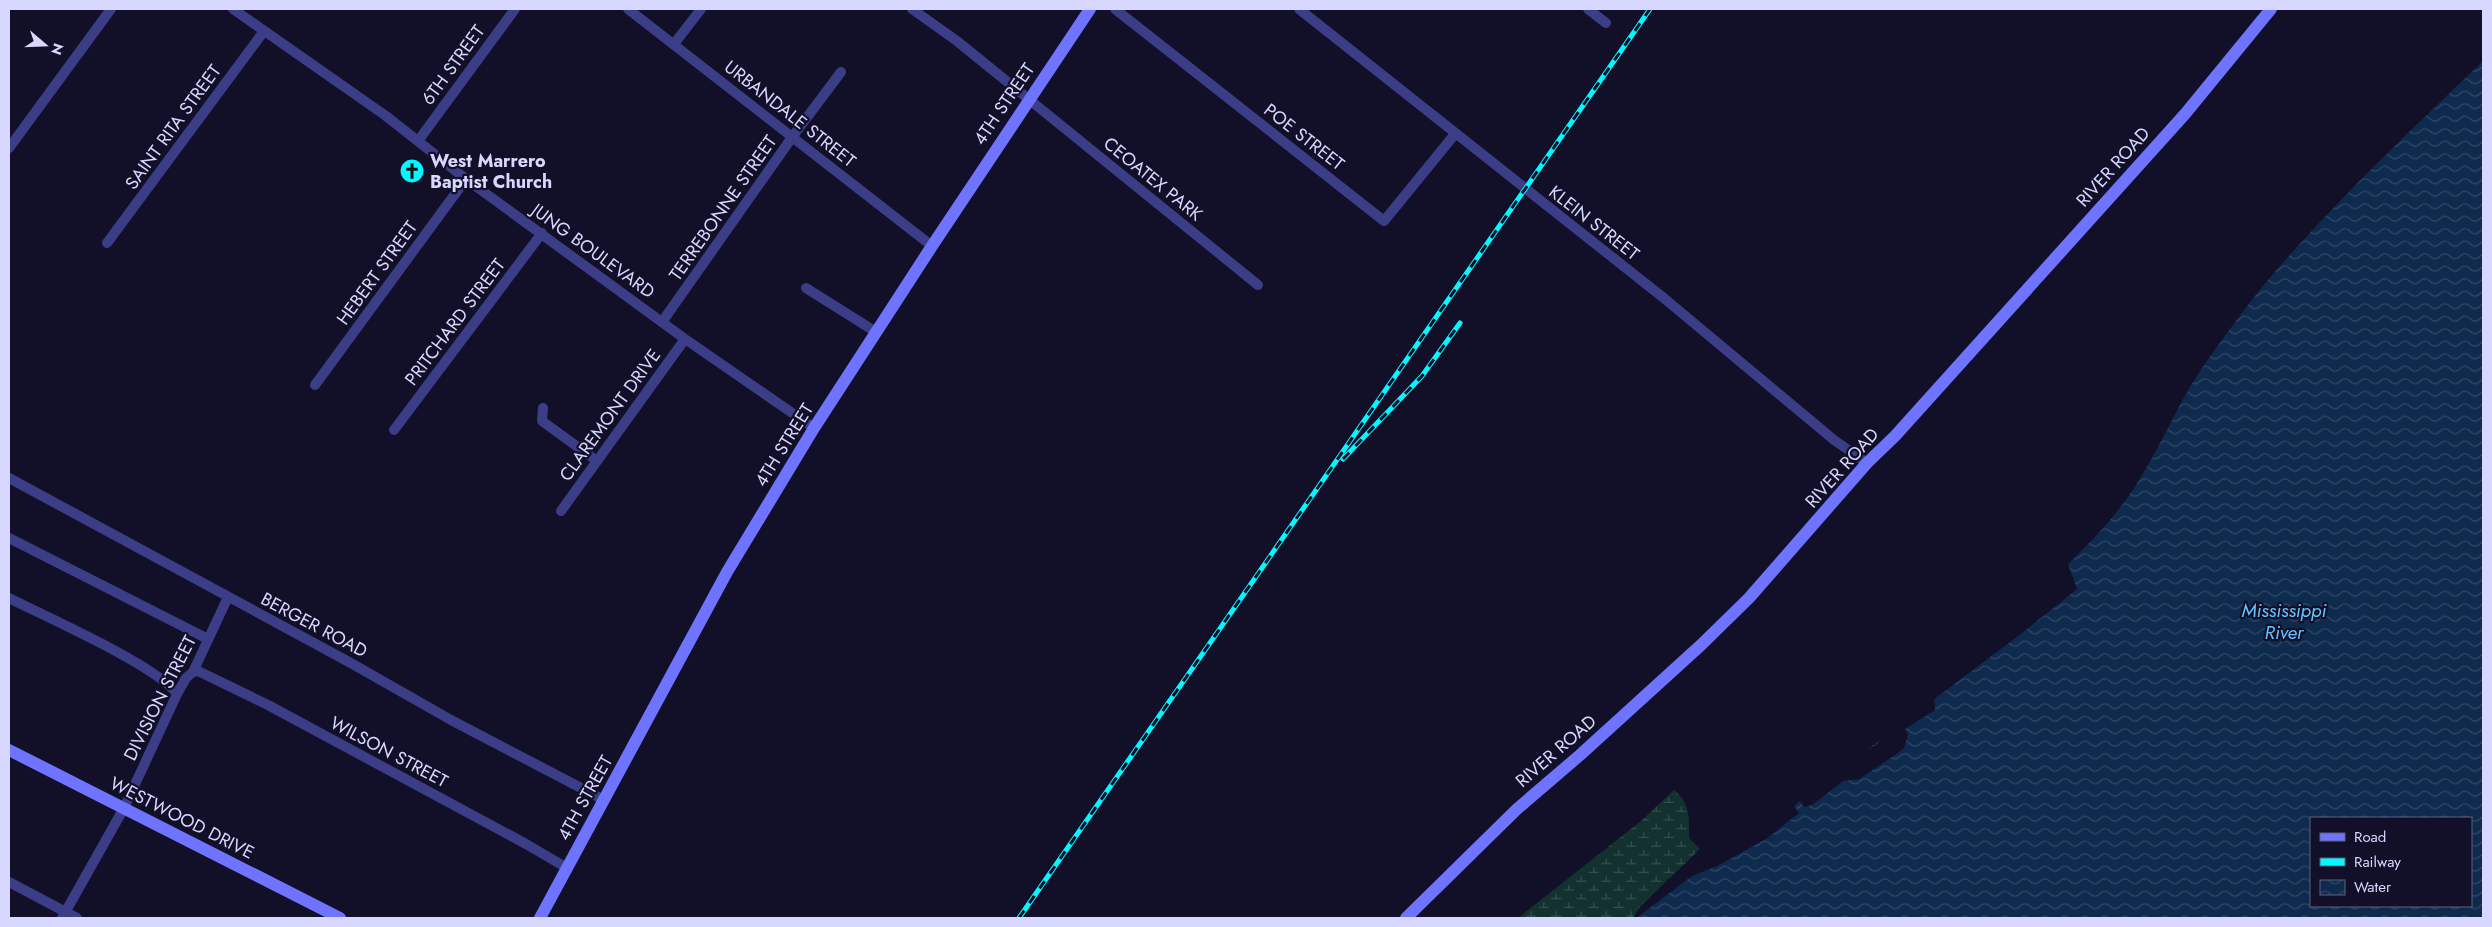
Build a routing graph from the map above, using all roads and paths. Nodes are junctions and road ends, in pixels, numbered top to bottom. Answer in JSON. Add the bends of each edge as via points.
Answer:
{"nodes":[{"id":1,"x":111,"y":9,"type":"edge"},
{"id":2,"x":233,"y":9,"type":"edge"},
{"id":3,"x":515,"y":9,"type":"edge"},
{"id":4,"x":628,"y":9,"type":"edge"},
{"id":5,"x":701,"y":9,"type":"edge"},
{"id":6,"x":912,"y":9,"type":"edge"},
{"id":7,"x":1090,"y":9,"type":"edge"},
{"id":8,"x":1115,"y":9,"type":"edge"},
{"id":9,"x":1299,"y":9,"type":"edge"},
{"id":10,"x":1588,"y":9,"type":"edge"},
{"id":11,"x":2270,"y":9,"type":"edge"},
{"id":12,"x":1606,"y":23,"type":"dead end"},
{"id":13,"x":264,"y":31,"type":"junction"},
{"id":14,"x":674,"y":44,"type":"junction"},
{"id":15,"x":841,"y":72,"type":"dead end"},
{"id":16,"x":1028,"y":99,"type":"junction"},
{"id":17,"x":1455,"y":134,"type":"junction"},
{"id":18,"x":793,"y":136,"type":"junction"},
{"id":19,"x":418,"y":140,"type":"junction"},
{"id":20,"x":9,"y":148,"type":"edge"},
{"id":21,"x":466,"y":179,"type":"junction"},
{"id":22,"x":542,"y":233,"type":"junction"},
{"id":23,"x":107,"y":243,"type":"dead end"},
{"id":24,"x":932,"y":246,"type":"junction"},
{"id":25,"x":1258,"y":285,"type":"dead end"},
{"id":26,"x":806,"y":288,"type":"dead end"},
{"id":27,"x":662,"y":322,"type":"junction"},
{"id":28,"x":876,"y":332,"type":"junction"},
{"id":29,"x":685,"y":339,"type":"junction"},
{"id":30,"x":315,"y":385,"type":"dead end"},
{"id":31,"x":542,"y":408,"type":"dead end"},
{"id":32,"x":814,"y":428,"type":"junction"},
{"id":33,"x":394,"y":430,"type":"dead end"},
{"id":34,"x":597,"y":460,"type":"junction"},
{"id":35,"x":1868,"y":463,"type":"junction"},
{"id":36,"x":9,"y":478,"type":"edge"},
{"id":37,"x":561,"y":511,"type":"dead end"},
{"id":38,"x":9,"y":538,"type":"edge"},
{"id":39,"x":228,"y":597,"type":"junction"},
{"id":40,"x":9,"y":598,"type":"edge"},
{"id":41,"x":208,"y":640,"type":"junction"},
{"id":42,"x":193,"y":672,"type":"junction"},
{"id":43,"x":177,"y":694,"type":"junction"},
{"id":44,"x":9,"y":750,"type":"edge"},
{"id":45,"x":604,"y":800,"type":"junction"},
{"id":46,"x":124,"y":808,"type":"junction"},
{"id":47,"x":567,"y":868,"type":"junction"},
{"id":48,"x":9,"y":882,"type":"edge"},
{"id":49,"x":64,"y":915,"type":"edge"},
{"id":50,"x":77,"y":918,"type":"edge"},
{"id":51,"x":340,"y":918,"type":"edge"},
{"id":52,"x":540,"y":918,"type":"edge"},
{"id":53,"x":1406,"y":918,"type":"edge"}],
"edges":[{"from":1,"to":20,"type":"street"},
{"from":2,"to":13,"type":"street","name":"JUNG BOULEVARD"},
{"from":3,"to":19,"type":"street","name":"6TH STREET"},
{"from":4,"to":14,"type":"street","name":"URBANDALE STREET"},
{"from":5,"to":14,"type":"street"},
{"from":6,"to":16,"type":"street","name":"CEOATEX PARK"},
{"from":7,"to":16,"type":"main road","name":"4TH STREET"},
{"from":8,"to":17,"type":"street","name":"POE STREET","via":[[1384,221]]},
{"from":9,"to":17,"type":"street","name":"KLEIN STREET"},
{"from":10,"to":12,"type":"street"},
{"from":11,"to":35,"type":"main road","name":"RIVER ROAD","via":[[2184,114]]},
{"from":13,"to":19,"type":"street","name":"JUNG BOULEVARD"},
{"from":13,"to":23,"type":"street","name":"SAINT RITA STREET"},
{"from":14,"to":18,"type":"street","name":"URBANDALE STREET"},
{"from":15,"to":18,"type":"street","name":"TERREBONNE STREET"},
{"from":16,"to":24,"type":"main road","name":"4TH STREET"},
{"from":16,"to":25,"type":"street","name":"CEOATEX PARK"},
{"from":17,"to":35,"type":"street","name":"KLEIN STREET","via":[[1665,299],[1834,440]]},
{"from":18,"to":24,"type":"street","name":"URBANDALE STREET"},
{"from":18,"to":27,"type":"street","name":"TERREBONNE STREET"},
{"from":19,"to":21,"type":"street","name":"JUNG BOULEVARD"},
{"from":21,"to":22,"type":"street","name":"JUNG BOULEVARD"},
{"from":21,"to":30,"type":"street","name":"HEBERT STREET"},
{"from":22,"to":27,"type":"street","name":"JUNG BOULEVARD"},
{"from":22,"to":33,"type":"street","name":"PRITCHARD STREET"},
{"from":24,"to":28,"type":"main road","name":"4TH STREET"},
{"from":26,"to":28,"type":"street"},
{"from":27,"to":29,"type":"street","name":"JUNG BOULEVARD"},
{"from":28,"to":32,"type":"main road","name":"4TH STREET"},
{"from":29,"to":32,"type":"street","name":"JUNG BOULEVARD"},
{"from":29,"to":34,"type":"street","name":"CLAREMONT DRIVE"},
{"from":31,"to":34,"type":"street","via":[[542,421]]},
{"from":32,"to":45,"type":"main road","name":"4TH STREET","via":[[727,572]]},
{"from":34,"to":37,"type":"street","name":"CLAREMONT DRIVE"},
{"from":35,"to":53,"type":"main road","name":"RIVER ROAD","via":[[1749,598],[1580,755],[1517,808]]},
{"from":36,"to":39,"type":"street","name":"BERGER ROAD"},
{"from":38,"to":41,"type":"street"},
{"from":39,"to":41,"type":"street","name":"DIVISION STREET"},
{"from":39,"to":45,"type":"street","name":"BERGER ROAD"},
{"from":40,"to":43,"type":"street","via":[[132,661],[172,686]]},
{"from":41,"to":42,"type":"street","name":"DIVISION STREET"},
{"from":42,"to":43,"type":"street","name":"DIVISION STREET"},
{"from":42,"to":47,"type":"street","name":"WILSON STREET","via":[[198,671],[268,705]]},
{"from":43,"to":46,"type":"street","name":"DIVISION STREET"},
{"from":44,"to":46,"type":"main road","name":"WESTWOOD DRIVE"},
{"from":45,"to":47,"type":"main road","name":"4TH STREET"},
{"from":46,"to":49,"type":"street","name":"DIVISION STREET"},
{"from":46,"to":51,"type":"main road","name":"WESTWOOD DRIVE"},
{"from":47,"to":52,"type":"main road","name":"4TH STREET"},
{"from":48,"to":49,"type":"street"},
{"from":49,"to":50,"type":"street"}]}
